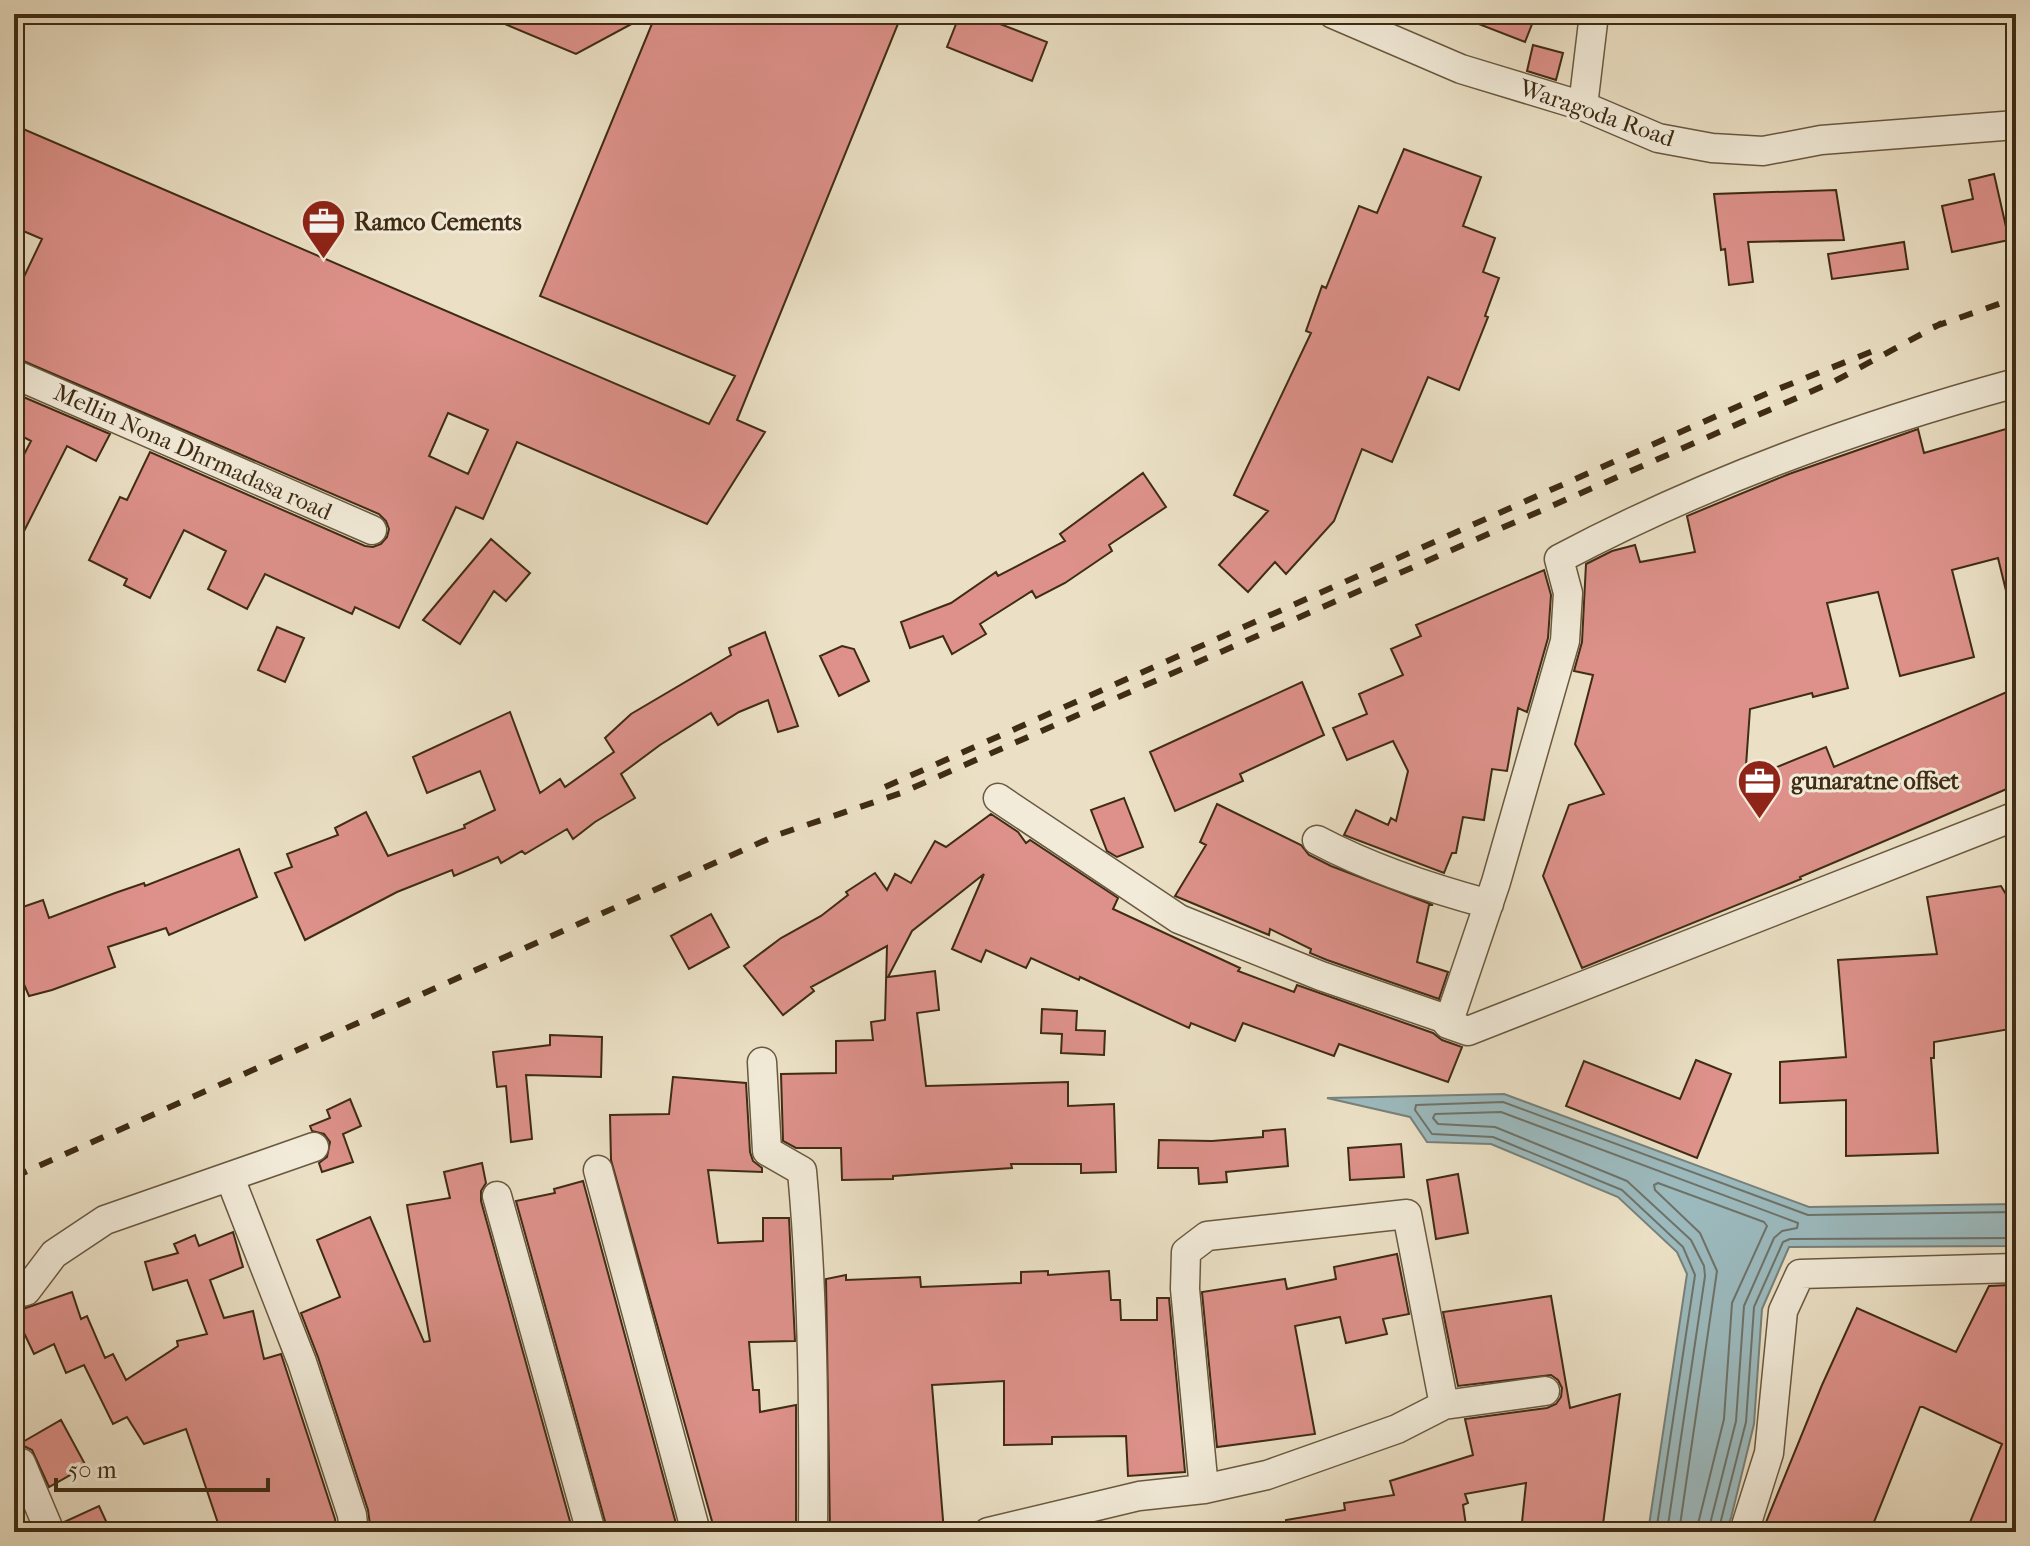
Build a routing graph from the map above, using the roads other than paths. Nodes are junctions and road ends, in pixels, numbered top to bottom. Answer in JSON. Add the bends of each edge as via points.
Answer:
{"nodes":[{"id":1,"x":1333,"y":14,"type":"edge"},
{"id":2,"x":1594,"y":14,"type":"edge"},
{"id":3,"x":1583,"y":106,"type":"junction"},
{"id":4,"x":2014,"y":131,"type":"edge"},
{"id":5,"x":14,"y":374,"type":"edge"},
{"id":6,"x":2016,"y":383,"type":"edge"},
{"id":7,"x":372,"y":530,"type":"dead end"},
{"id":8,"x":998,"y":798,"type":"dead end"},
{"id":9,"x":2016,"y":816,"type":"edge"},
{"id":10,"x":1317,"y":840,"type":"dead end"},
{"id":11,"x":1489,"y":904,"type":"junction"},
{"id":12,"x":1448,"y":1024,"type":"junction"},
{"id":13,"x":762,"y":1062,"type":"dead end"},
{"id":14,"x":314,"y":1147,"type":"dead end"},
{"id":15,"x":598,"y":1170,"type":"dead end"},
{"id":16,"x":230,"y":1178,"type":"junction"},
{"id":17,"x":497,"y":1196,"type":"dead end"},
{"id":18,"x":2016,"y":1268,"type":"edge"},
{"id":19,"x":14,"y":1294,"type":"edge"},
{"id":20,"x":1545,"y":1391,"type":"dead end"},
{"id":21,"x":1444,"y":1405,"type":"junction"},
{"id":22,"x":21,"y":1463,"type":"dead end"},
{"id":23,"x":1204,"y":1489,"type":"junction"},
{"id":24,"x":50,"y":1532,"type":"edge"},
{"id":25,"x":354,"y":1532,"type":"edge"},
{"id":26,"x":591,"y":1532,"type":"edge"},
{"id":27,"x":696,"y":1532,"type":"edge"},
{"id":28,"x":813,"y":1532,"type":"edge"},
{"id":29,"x":988,"y":1532,"type":"edge"},
{"id":30,"x":1744,"y":1532,"type":"edge"}],
"edges":[{"from":1,"to":3,"type":"street","name":"Waragoda Road","via":[[1461,69]]},
{"from":2,"to":3,"type":"street"},
{"from":3,"to":4,"type":"street","name":"Waragoda Road","via":[[1658,138],[1763,151],[1821,140]]},
{"from":5,"to":7,"type":"street","name":"Mellin Nona Dhrmadasa road"},
{"from":6,"to":11,"type":"street","via":[[1800,451],[1635,519],[1559,559],[1568,593],[1565,641]]},
{"from":8,"to":12,"type":"street","via":[[1179,919]]},
{"from":9,"to":12,"type":"street","via":[[1468,1031]]},
{"from":10,"to":11,"type":"street","via":[[1422,886]]},
{"from":11,"to":12,"type":"street"},
{"from":13,"to":28,"type":"street","via":[[767,1151],[802,1171]]},
{"from":14,"to":16,"type":"street"},
{"from":15,"to":27,"type":"street"},
{"from":16,"to":19,"type":"street","via":[[105,1220],[54,1254],[26,1291]]},
{"from":16,"to":25,"type":"street","via":[[302,1362]]},
{"from":17,"to":26,"type":"street"},
{"from":18,"to":30,"type":"street","via":[[1800,1274],[1783,1311],[1769,1453]]},
{"from":20,"to":21,"type":"street"},
{"from":21,"to":23,"type":"street","via":[[1329,1455]]},
{"from":21,"to":23,"type":"street","via":[[1407,1214],[1207,1236],[1186,1252],[1185,1289]]},
{"from":22,"to":24,"type":"street"},
{"from":23,"to":29,"type":"street","via":[[1139,1496]]}]}
